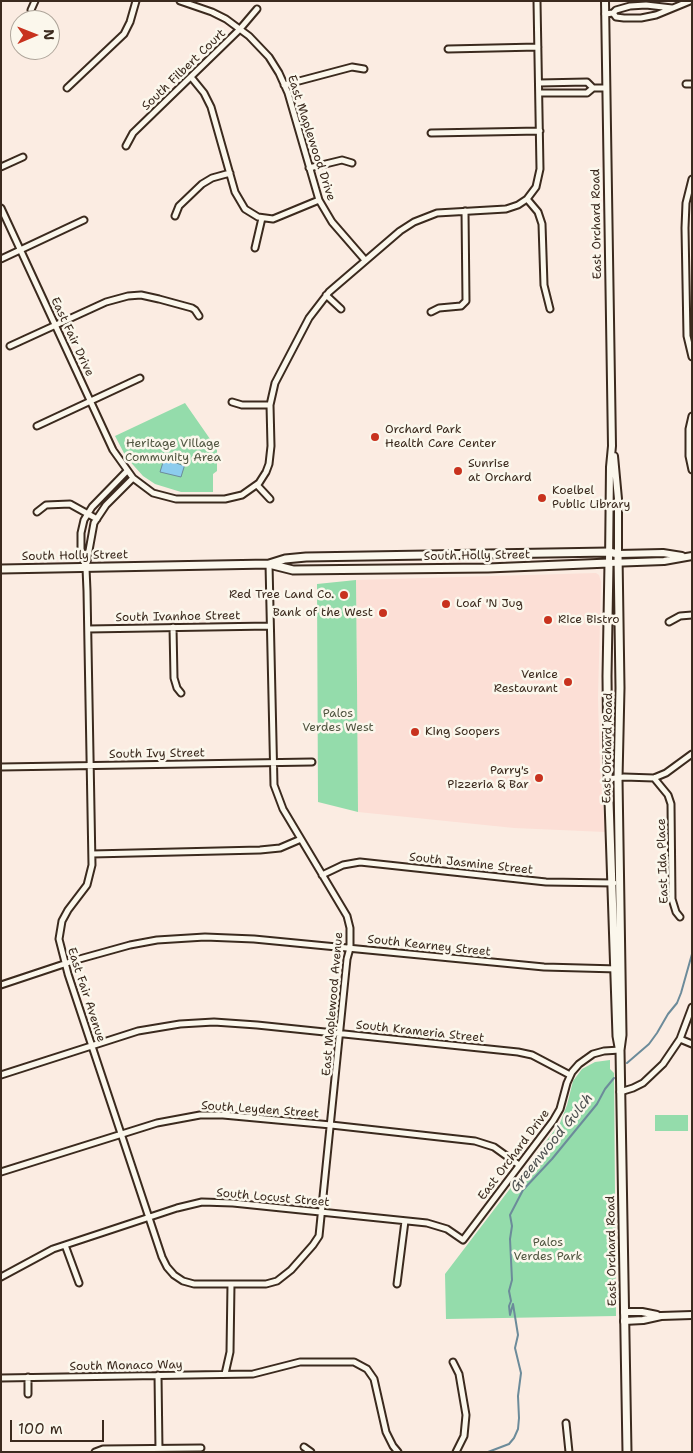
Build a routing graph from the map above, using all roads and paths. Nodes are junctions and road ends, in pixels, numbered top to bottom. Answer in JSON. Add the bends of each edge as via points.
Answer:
{"nodes":[{"id":1,"x":35,"y":1,"type":"edge"},
{"id":2,"x":136,"y":1,"type":"edge"},
{"id":3,"x":180,"y":1,"type":"edge"},
{"id":4,"x":537,"y":1,"type":"edge"},
{"id":5,"x":605,"y":1,"type":"edge"},
{"id":6,"x":690,"y":1,"type":"edge"},
{"id":7,"x":672,"y":8,"type":"junction"},
{"id":8,"x":257,"y":9,"type":"dead end"},
{"id":9,"x":31,"y":10,"type":"dead end"},
{"id":10,"x":609,"y":13,"type":"junction"},
{"id":11,"x":240,"y":29,"type":"junction"},
{"id":12,"x":538,"y":48,"type":"junction"},
{"id":13,"x":448,"y":49,"type":"dead end"},
{"id":14,"x":364,"y":69,"type":"dead end"},
{"id":15,"x":191,"y":77,"type":"junction"},
{"id":16,"x":539,"y":83,"type":"junction"},
{"id":17,"x":284,"y":85,"type":"junction"},
{"id":18,"x":67,"y":88,"type":"dead end"},
{"id":19,"x":593,"y":88,"type":"junction"},
{"id":20,"x":606,"y":88,"type":"junction"},
{"id":21,"x":539,"y":93,"type":"junction"},
{"id":22,"x":540,"y":131,"type":"junction"},
{"id":23,"x":431,"y":133,"type":"dead end"},
{"id":24,"x":126,"y":146,"type":"dead end"},
{"id":25,"x":23,"y":157,"type":"dead end"},
{"id":26,"x":352,"y":163,"type":"dead end"},
{"id":27,"x":1,"y":167,"type":"edge"},
{"id":28,"x":309,"y":168,"type":"junction"},
{"id":29,"x":230,"y":173,"type":"junction"},
{"id":30,"x":692,"y":179,"type":"edge"},
{"id":31,"x":527,"y":199,"type":"junction"},
{"id":32,"x":319,"y":200,"type":"junction"},
{"id":33,"x":1,"y":208,"type":"edge"},
{"id":34,"x":465,"y":211,"type":"junction"},
{"id":35,"x":175,"y":216,"type":"dead end"},
{"id":36,"x":262,"y":218,"type":"junction"},
{"id":37,"x":84,"y":220,"type":"dead end"},
{"id":38,"x":255,"y":248,"type":"dead end"},
{"id":39,"x":21,"y":250,"type":"junction"},
{"id":40,"x":1,"y":259,"type":"edge"},
{"id":41,"x":365,"y":260,"type":"junction"},
{"id":42,"x":689,"y":284,"type":"edge"},
{"id":43,"x":326,"y":295,"type":"junction"},
{"id":44,"x":463,"y":305,"type":"junction"},
{"id":45,"x":341,"y":309,"type":"dead end"},
{"id":46,"x":550,"y":309,"type":"dead end"},
{"id":47,"x":467,"y":310,"type":"dead end"},
{"id":48,"x":431,"y":312,"type":"dead end"},
{"id":49,"x":199,"y":316,"type":"dead end"},
{"id":50,"x":56,"y":325,"type":"junction"},
{"id":51,"x":10,"y":346,"type":"dead end"},
{"id":52,"x":692,"y":357,"type":"edge"},
{"id":53,"x":140,"y":378,"type":"dead end"},
{"id":54,"x":91,"y":401,"type":"junction"},
{"id":55,"x":232,"y":402,"type":"dead end"},
{"id":56,"x":270,"y":405,"type":"junction"},
{"id":57,"x":692,"y":416,"type":"edge"},
{"id":58,"x":37,"y":426,"type":"dead end"},
{"id":59,"x":612,"y":446,"type":"junction"},
{"id":60,"x":692,"y":470,"type":"edge"},
{"id":61,"x":127,"y":472,"type":"junction"},
{"id":62,"x":133,"y":478,"type":"junction"},
{"id":63,"x":257,"y":485,"type":"junction"},
{"id":64,"x":270,"y":499,"type":"dead end"},
{"id":65,"x":37,"y":512,"type":"dead end"},
{"id":66,"x":88,"y":514,"type":"junction"},
{"id":67,"x":97,"y":518,"type":"junction"},
{"id":68,"x":609,"y":552,"type":"junction"},
{"id":69,"x":618,"y":554,"type":"junction"},
{"id":70,"x":689,"y":556,"type":"edge"},
{"id":71,"x":618,"y":562,"type":"junction"},
{"id":72,"x":608,"y":563,"type":"junction"},
{"id":73,"x":269,"y":564,"type":"junction"},
{"id":74,"x":86,"y":568,"type":"junction"},
{"id":75,"x":1,"y":569,"type":"edge"},
{"id":76,"x":692,"y":615,"type":"edge"},
{"id":77,"x":669,"y":622,"type":"dead end"},
{"id":78,"x":270,"y":626,"type":"junction"},
{"id":79,"x":173,"y":628,"type":"junction"},
{"id":80,"x":88,"y":630,"type":"junction"},
{"id":81,"x":181,"y":693,"type":"dead end"},
{"id":82,"x":692,"y":754,"type":"edge"},
{"id":83,"x":272,"y":762,"type":"junction"},
{"id":84,"x":312,"y":762,"type":"dead end"},
{"id":85,"x":90,"y":765,"type":"junction"},
{"id":86,"x":1,"y":767,"type":"edge"},
{"id":87,"x":654,"y":778,"type":"junction"},
{"id":88,"x":608,"y":779,"type":"junction"},
{"id":89,"x":618,"y":779,"type":"junction"},
{"id":90,"x":301,"y":839,"type":"junction"},
{"id":91,"x":92,"y":854,"type":"junction"},
{"id":92,"x":322,"y":875,"type":"junction"},
{"id":93,"x":611,"y":883,"type":"junction"},
{"id":94,"x":620,"y":883,"type":"junction"},
{"id":95,"x":680,"y":917,"type":"dead end"},
{"id":96,"x":350,"y":948,"type":"junction"},
{"id":97,"x":65,"y":964,"type":"junction"},
{"id":98,"x":618,"y":969,"type":"junction"},
{"id":99,"x":1,"y":985,"type":"edge"},
{"id":100,"x":692,"y":1007,"type":"edge"},
{"id":101,"x":340,"y":1033,"type":"junction"},
{"id":102,"x":680,"y":1039,"type":"junction"},
{"id":103,"x":692,"y":1044,"type":"edge"},
{"id":104,"x":92,"y":1045,"type":"junction"},
{"id":105,"x":620,"y":1050,"type":"junction"},
{"id":106,"x":1,"y":1075,"type":"edge"},
{"id":107,"x":570,"y":1075,"type":"junction"},
{"id":108,"x":620,"y":1092,"type":"junction"},
{"id":109,"x":331,"y":1125,"type":"junction"},
{"id":110,"x":121,"y":1133,"type":"junction"},
{"id":111,"x":519,"y":1165,"type":"junction"},
{"id":112,"x":1,"y":1172,"type":"edge"},
{"id":113,"x":322,"y":1212,"type":"junction"},
{"id":114,"x":149,"y":1217,"type":"junction"},
{"id":115,"x":405,"y":1221,"type":"junction"},
{"id":116,"x":463,"y":1240,"type":"joint"},
{"id":117,"x":65,"y":1244,"type":"junction"},
{"id":118,"x":1,"y":1277,"type":"edge"},
{"id":119,"x":79,"y":1283,"type":"dead end"},
{"id":120,"x":230,"y":1284,"type":"junction"},
{"id":121,"x":397,"y":1284,"type":"dead end"},
{"id":122,"x":624,"y":1312,"type":"junction"},
{"id":123,"x":691,"y":1315,"type":"edge"},
{"id":124,"x":661,"y":1316,"type":"junction"},
{"id":125,"x":624,"y":1321,"type":"junction"},
{"id":126,"x":453,"y":1362,"type":"dead end"},
{"id":127,"x":225,"y":1374,"type":"junction"},
{"id":128,"x":158,"y":1375,"type":"junction"},
{"id":129,"x":28,"y":1377,"type":"junction"},
{"id":130,"x":1,"y":1378,"type":"edge"},
{"id":131,"x":28,"y":1394,"type":"dead end"},
{"id":132,"x":566,"y":1423,"type":"dead end"},
{"id":133,"x":304,"y":1447,"type":"dead end"},
{"id":134,"x":201,"y":1448,"type":"dead end"},
{"id":135,"x":160,"y":1450,"type":"edge"},
{"id":136,"x":396,"y":1451,"type":"edge"},
{"id":137,"x":96,"y":1452,"type":"edge"},
{"id":138,"x":311,"y":1452,"type":"edge"},
{"id":139,"x":456,"y":1452,"type":"edge"},
{"id":140,"x":569,"y":1452,"type":"edge"},
{"id":141,"x":627,"y":1452,"type":"edge"}],
"edges":[{"from":1,"to":9,"type":"street"},
{"from":2,"to":18,"type":"street","via":[[124,34]]},
{"from":3,"to":11,"type":"street","name":"East Maplewood Drive","via":[[219,15]]},
{"from":4,"to":12,"type":"street"},
{"from":5,"to":10,"type":"street","name":"East Orchard Road"},
{"from":6,"to":7,"type":"street"},
{"from":7,"to":10,"type":"street","via":[[630,6]]},
{"from":7,"to":10,"type":"street","via":[[641,18]]},
{"from":8,"to":11,"type":"street","name":"South Filbert Court"},
{"from":10,"to":20,"type":"street","name":"East Orchard Road"},
{"from":11,"to":15,"type":"street","name":"South Filbert Court"},
{"from":11,"to":17,"type":"street","name":"East Maplewood Drive","via":[[263,50]]},
{"from":12,"to":13,"type":"street"},
{"from":12,"to":16,"type":"street"},
{"from":14,"to":17,"type":"street","via":[[352,67]]},
{"from":15,"to":24,"type":"street","name":"South Filbert Court","via":[[133,133]]},
{"from":15,"to":29,"type":"street","via":[[211,106]]},
{"from":16,"to":19,"type":"street","via":[[587,82]]},
{"from":16,"to":21,"type":"street"},
{"from":17,"to":28,"type":"street","name":"East Maplewood Drive"},
{"from":19,"to":20,"type":"street"},
{"from":19,"to":21,"type":"street","via":[[587,93]]},
{"from":20,"to":59,"type":"street","name":"East Orchard Road"},
{"from":21,"to":22,"type":"street"},
{"from":22,"to":23,"type":"street"},
{"from":22,"to":31,"type":"street","via":[[540,176]]},
{"from":25,"to":27,"type":"street"},
{"from":26,"to":28,"type":"street","via":[[342,160]]},
{"from":28,"to":32,"type":"street","name":"East Maplewood Drive"},
{"from":29,"to":35,"type":"street","via":[[202,184],[179,206]]},
{"from":29,"to":36,"type":"street","via":[[241,204]]},
{"from":30,"to":42,"type":"street","via":[[686,212]]},
{"from":31,"to":34,"type":"street","via":[[506,209]]},
{"from":31,"to":46,"type":"street","via":[[538,212],[542,224],[544,285]]},
{"from":32,"to":36,"type":"street","via":[[278,218]]},
{"from":32,"to":41,"type":"street","name":"East Maplewood Drive","via":[[332,222]]},
{"from":33,"to":39,"type":"street","name":"East Fair Drive"},
{"from":34,"to":41,"type":"street","via":[[437,213],[422,218]]},
{"from":34,"to":44,"type":"street","via":[[466,297]]},
{"from":36,"to":38,"type":"street"},
{"from":37,"to":39,"type":"street"},
{"from":39,"to":40,"type":"street"},
{"from":39,"to":50,"type":"street","name":"East Fair Drive"},
{"from":41,"to":43,"type":"street"},
{"from":42,"to":52,"type":"street","via":[[687,336]]},
{"from":43,"to":45,"type":"street"},
{"from":43,"to":56,"type":"street","via":[[309,318],[275,383]]},
{"from":44,"to":47,"type":"street"},
{"from":44,"to":48,"type":"street"},
{"from":49,"to":50,"type":"street","via":[[192,308],[135,295],[113,299]]},
{"from":50,"to":51,"type":"street"},
{"from":50,"to":54,"type":"street","name":"East Fair Drive"},
{"from":53,"to":54,"type":"street"},
{"from":54,"to":58,"type":"street"},
{"from":54,"to":61,"type":"street","name":"East Fair Drive","via":[[113,450]]},
{"from":55,"to":56,"type":"street"},
{"from":56,"to":63,"type":"street","via":[[270,456],[266,472]]},
{"from":57,"to":60,"type":"street","via":[[689,429]]},
{"from":59,"to":68,"type":"street","name":"East Orchard Road"},
{"from":59,"to":69,"type":"street","name":"East Orchard Road","via":[[618,500]]},
{"from":61,"to":62,"type":"street","name":"East Fair Drive"},
{"from":61,"to":66,"type":"street","name":"East Fair Avenue"},
{"from":62,"to":63,"type":"street","name":"East Fair Drive","via":[[153,492],[184,500],[232,498]]},
{"from":62,"to":67,"type":"street","name":"East Fair Avenue"},
{"from":63,"to":64,"type":"street"},
{"from":65,"to":66,"type":"street","via":[[46,505],[63,504]]},
{"from":66,"to":67,"type":"street"},
{"from":66,"to":74,"type":"street","name":"East Fair Avenue","via":[[82,526],[81,542]]},
{"from":67,"to":74,"type":"street","name":"East Fair Avenue"},
{"from":68,"to":69,"type":"main road","name":"South Holly Street"},
{"from":68,"to":72,"type":"street","name":"East Orchard Road"},
{"from":68,"to":73,"type":"main road","name":"South Holly Street","via":[[306,557]]},
{"from":69,"to":70,"type":"street","name":"South Holly Street"},
{"from":69,"to":71,"type":"main road","name":"East Orchard Road"},
{"from":70,"to":71,"type":"street","name":"South Holly Street"},
{"from":71,"to":72,"type":"street","name":"South Holly Street"},
{"from":71,"to":89,"type":"main road","name":"East Orchard Road"},
{"from":72,"to":73,"type":"main road","name":"South Holly Street","via":[[293,570]]},
{"from":72,"to":88,"type":"main road","name":"East Orchard Road"},
{"from":73,"to":74,"type":"main road","name":"South Holly Street"},
{"from":73,"to":78,"type":"street","name":"East Maplewood Avenue"},
{"from":74,"to":75,"type":"main road","name":"South Holly Street"},
{"from":74,"to":80,"type":"street","name":"East Fair Avenue"},
{"from":76,"to":77,"type":"street","via":[[680,616]]},
{"from":78,"to":79,"type":"street","name":"South Ivanhoe Street"},
{"from":78,"to":83,"type":"street","name":"East Maplewood Avenue"},
{"from":79,"to":80,"type":"street","name":"South Ivanhoe Street"},
{"from":79,"to":81,"type":"street","via":[[174,678]]},
{"from":80,"to":85,"type":"street","name":"East Fair Avenue"},
{"from":82,"to":87,"type":"street"},
{"from":83,"to":84,"type":"street","name":"South Ivy Street"},
{"from":83,"to":85,"type":"street","name":"South Ivy Street"},
{"from":83,"to":90,"type":"street","name":"East Maplewood Avenue","via":[[276,794]]},
{"from":85,"to":86,"type":"street","name":"South Ivy Street"},
{"from":85,"to":91,"type":"street","name":"East Fair Avenue"},
{"from":87,"to":89,"type":"street"},
{"from":87,"to":95,"type":"street","name":"East Ida Place","via":[[670,804],[672,899]]},
{"from":88,"to":89,"type":"street"},
{"from":88,"to":93,"type":"main road","name":"East Orchard Road"},
{"from":89,"to":94,"type":"main road","name":"East Orchard Road"},
{"from":90,"to":91,"type":"street","via":[[280,848],[260,850]]},
{"from":90,"to":92,"type":"street","name":"East Maplewood Avenue"},
{"from":91,"to":97,"type":"street","name":"East Fair Avenue","via":[[87,884],[60,926],[60,946]]},
{"from":92,"to":93,"type":"street","name":"South Jasmine Street","via":[[343,865],[360,862],[546,882]]},
{"from":92,"to":96,"type":"street","name":"East Maplewood Avenue","via":[[347,916]]},
{"from":93,"to":94,"type":"street","name":"South Jasmine Street"},
{"from":93,"to":98,"type":"main road","name":"East Orchard Road"},
{"from":94,"to":98,"type":"main road","name":"East Orchard Road"},
{"from":96,"to":97,"type":"street","name":"South Kearney Street","via":[[229,937],[185,938],[130,945]]},
{"from":96,"to":98,"type":"street","name":"South Kearney Street","via":[[544,967]]},
{"from":96,"to":101,"type":"street","name":"East Maplewood Avenue"},
{"from":97,"to":99,"type":"street","name":"South Kearney Street"},
{"from":97,"to":104,"type":"street","name":"East Fair Avenue"},
{"from":98,"to":105,"type":"main road","name":"East Orchard Road"},
{"from":100,"to":102,"type":"street"},
{"from":101,"to":104,"type":"street","name":"South Krameria Street","via":[[203,1022],[151,1028]]},
{"from":101,"to":107,"type":"street","name":"South Krameria Street","via":[[523,1053]]},
{"from":101,"to":109,"type":"street","name":"East Maplewood Avenue"},
{"from":102,"to":103,"type":"street"},
{"from":102,"to":108,"type":"street","via":[[649,1077],[638,1086]]},
{"from":104,"to":106,"type":"street","name":"South Krameria Street"},
{"from":104,"to":110,"type":"street","name":"East Fair Avenue"},
{"from":105,"to":107,"type":"street","name":"East Orchard Drive","via":[[593,1054]]},
{"from":105,"to":108,"type":"main road","name":"East Orchard Road"},
{"from":107,"to":111,"type":"street","name":"East Orchard Drive","via":[[557,1115]]},
{"from":108,"to":122,"type":"main road","name":"East Orchard Road"},
{"from":109,"to":110,"type":"street","name":"South Leyden Street","via":[[223,1115],[157,1122]]},
{"from":109,"to":111,"type":"street","name":"South Leyden Street","via":[[482,1143],[499,1150]]},
{"from":109,"to":113,"type":"street","name":"East Maplewood Avenue"},
{"from":110,"to":112,"type":"street","name":"South Leyden Street"},
{"from":110,"to":114,"type":"street","name":"East Fair Avenue"},
{"from":111,"to":116,"type":"street","name":"East Orchard Drive"},
{"from":113,"to":114,"type":"street","name":"South Locust Street","via":[[218,1202],[188,1205]]},
{"from":113,"to":115,"type":"street","name":"South Locust Street"},
{"from":113,"to":120,"type":"street","name":"East Maplewood Avenue","via":[[317,1240],[287,1275],[272,1283]]},
{"from":114,"to":117,"type":"street","name":"South Locust Street"},
{"from":114,"to":120,"type":"street","name":"East Fair Avenue","via":[[162,1257],[174,1275],[194,1284]]},
{"from":115,"to":116,"type":"street","name":"South Locust Street","via":[[437,1226]]},
{"from":115,"to":121,"type":"street"},
{"from":117,"to":118,"type":"street","name":"South Locust Street"},
{"from":117,"to":119,"type":"street"},
{"from":120,"to":127,"type":"street","via":[[230,1352]]},
{"from":122,"to":124,"type":"street"},
{"from":122,"to":125,"type":"main road","name":"East Orchard Road"},
{"from":123,"to":124,"type":"street"},
{"from":124,"to":125,"type":"street"},
{"from":125,"to":141,"type":"main road","name":"East Orchard Road"},
{"from":126,"to":139,"type":"street","via":[[459,1374],[466,1415],[464,1436]]},
{"from":127,"to":128,"type":"street","name":"South Monaco Way"},
{"from":127,"to":136,"type":"street","name":"South Monaco Way","via":[[253,1374],[308,1361],[360,1364],[374,1380],[386,1432]]},
{"from":128,"to":129,"type":"street","name":"South Monaco Way"},
{"from":128,"to":135,"type":"street"},
{"from":129,"to":130,"type":"street","name":"South Monaco Way"},
{"from":129,"to":131,"type":"street"},
{"from":132,"to":140,"type":"street"},
{"from":133,"to":138,"type":"street"},
{"from":134,"to":135,"type":"street"},
{"from":135,"to":137,"type":"street","via":[[103,1449]]}]}
